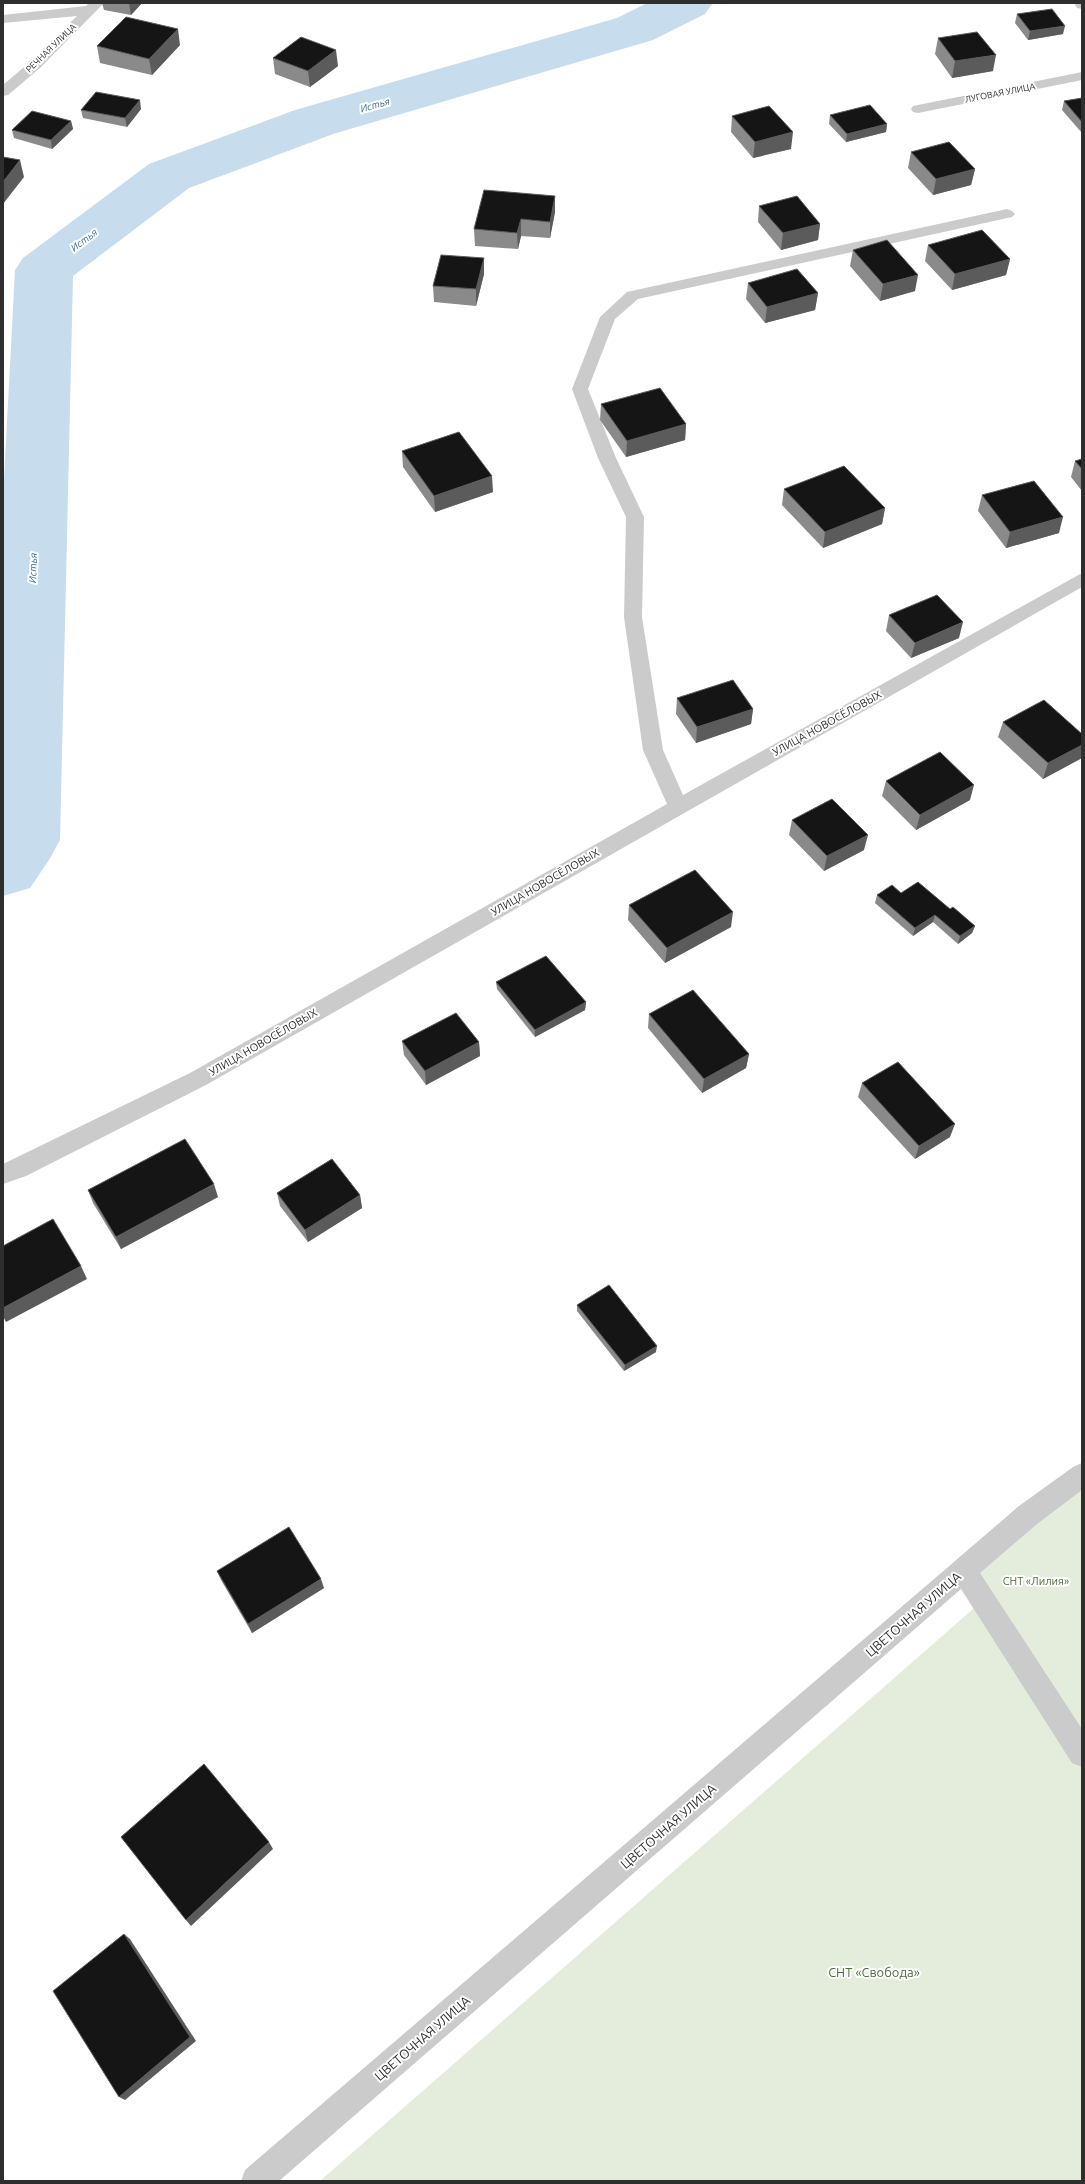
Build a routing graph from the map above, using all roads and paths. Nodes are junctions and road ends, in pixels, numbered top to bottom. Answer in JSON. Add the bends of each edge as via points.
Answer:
{"nodes":[{"id":1,"x":94,"y":6,"type":"edge"},
{"id":2,"x":3,"y":19,"type":"edge"},
{"id":3,"x":1082,"y":76,"type":"edge"},
{"id":4,"x":3,"y":92,"type":"edge"},
{"id":5,"x":918,"y":109,"type":"dead end"},
{"id":6,"x":1007,"y":214,"type":"dead end"},
{"id":7,"x":1082,"y":579,"type":"edge"},
{"id":8,"x":678,"y":807,"type":"junction"},
{"id":9,"x":3,"y":1174,"type":"edge"},
{"id":10,"x":1082,"y":1475,"type":"edge"},
{"id":11,"x":964,"y":1570,"type":"junction"},
{"id":12,"x":1082,"y":1753,"type":"edge"},
{"id":13,"x":256,"y":2181,"type":"edge"}],
"edges":[{"from":1,"to":2,"type":"street"},
{"from":1,"to":4,"type":"street","name":"РЕЧНАЯ УЛИЦА","via":[[35,65]]},
{"from":3,"to":5,"type":"street","name":"ЛУГОВАЯ УЛИЦА"},
{"from":6,"to":8,"type":"street","via":[[633,295],[608,317],[580,389],[607,458],[635,517],[633,617],[653,750]]},
{"from":7,"to":8,"type":"street","name":"УЛИЦА НОВОСЁЛОВЫХ"},
{"from":8,"to":9,"type":"street","name":"УЛИЦА НОВОСЁЛОВЫХ","via":[[198,1079],[18,1169]]},
{"from":10,"to":11,"type":"street","name":"ЦВЕТОЧНАЯ УЛИЦА","via":[[1028,1515]]},
{"from":11,"to":12,"type":"street"},
{"from":11,"to":13,"type":"street","name":"ЦВЕТОЧНАЯ УЛИЦА"}]}
